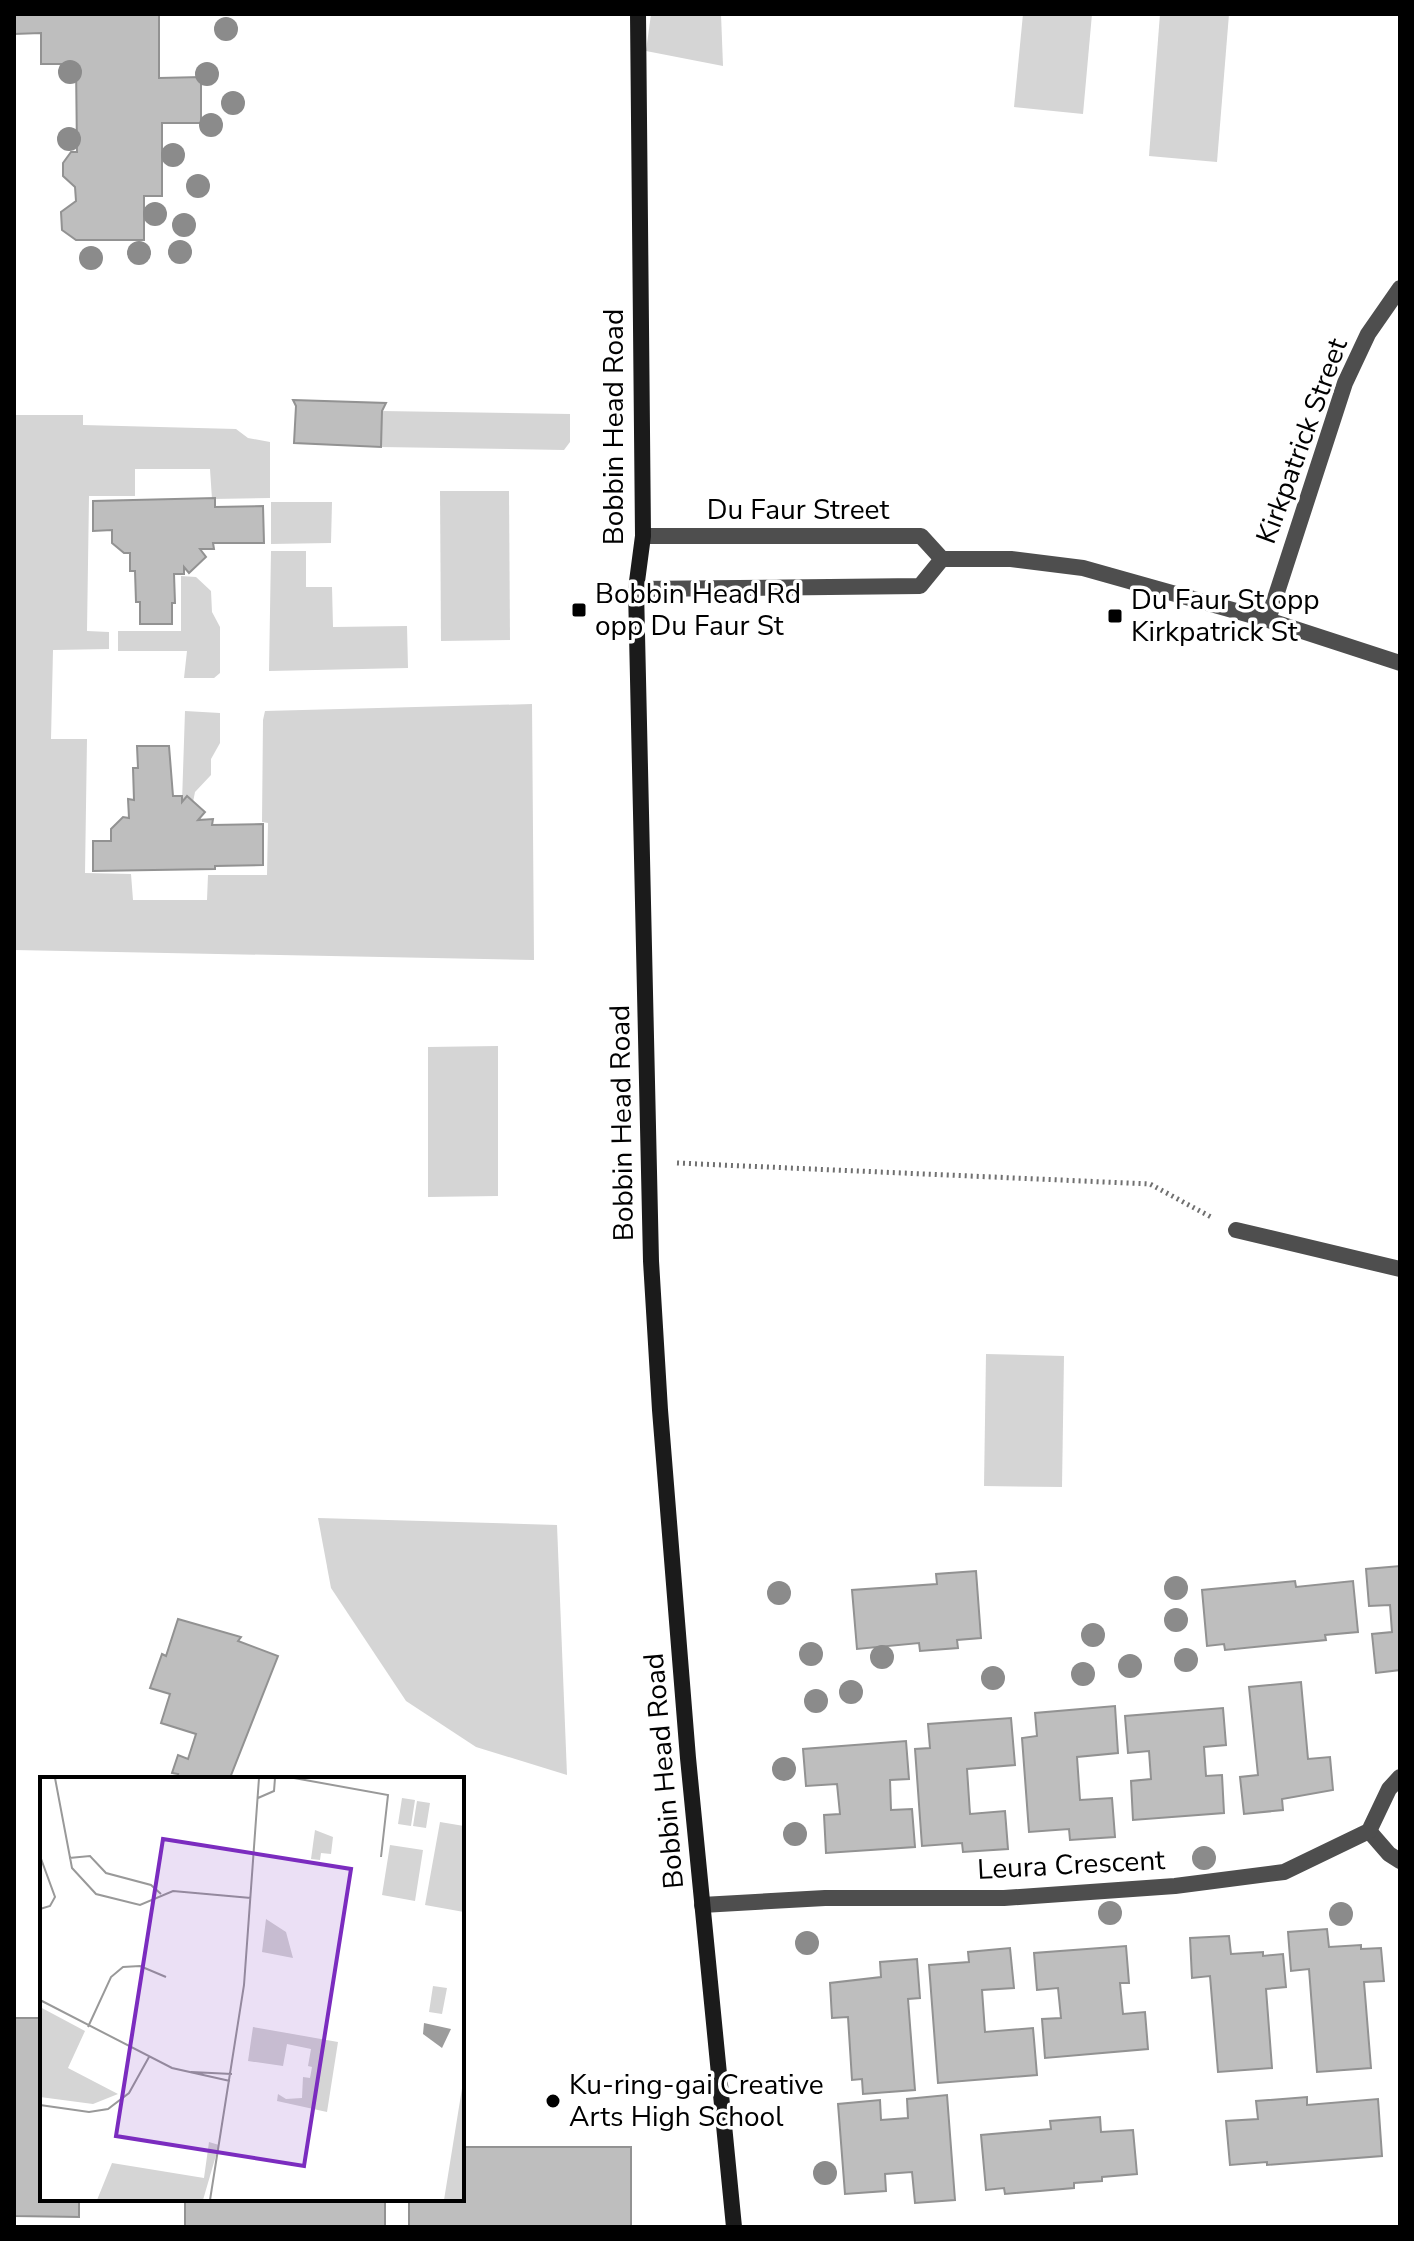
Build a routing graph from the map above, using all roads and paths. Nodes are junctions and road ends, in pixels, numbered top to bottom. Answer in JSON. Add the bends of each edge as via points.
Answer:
{"nodes":[{"id":1,"x":638,"y":14,"type":"edge"},
{"id":2,"x":1400,"y":288,"type":"edge"},
{"id":3,"x":643,"y":536,"type":"junction"},
{"id":4,"x":942,"y":559,"type":"junction"},
{"id":5,"x":636,"y":589,"type":"junction"},
{"id":6,"x":1268,"y":620,"type":"junction"},
{"id":7,"x":1400,"y":663,"type":"edge"},
{"id":8,"x":650,"y":1162,"type":"junction"},
{"id":9,"x":1236,"y":1230,"type":"joint"},
{"id":10,"x":1400,"y":1269,"type":"edge"},
{"id":11,"x":1400,"y":1777,"type":"edge"},
{"id":12,"x":1369,"y":1831,"type":"junction"},
{"id":13,"x":1400,"y":1861,"type":"edge"},
{"id":14,"x":702,"y":1905,"type":"junction"},
{"id":15,"x":734,"y":2227,"type":"edge"}],
"edges":[{"from":1,"to":3,"type":"main road","name":"Bobbin Head Road"},
{"from":2,"to":6,"type":"street","name":"Kirkpatrick Street","via":[[1368,334],[1345,383]]},
{"from":3,"to":4,"type":"street","name":"Du Faur Street","via":[[921,536]]},
{"from":3,"to":5,"type":"main road","name":"Bobbin Head Road"},
{"from":4,"to":5,"type":"street","via":[[920,586]]},
{"from":4,"to":6,"type":"street","via":[[1011,559],[1083,568]]},
{"from":5,"to":8,"type":"main road","name":"Bobbin Head Road"},
{"from":6,"to":7,"type":"street"},
{"from":8,"to":9,"type":"path","via":[[1150,1184]]},
{"from":8,"to":14,"type":"main road","name":"Bobbin Head Road","via":[[660,1410]]},
{"from":9,"to":10,"type":"street"},
{"from":11,"to":12,"type":"street"},
{"from":12,"to":13,"type":"street"},
{"from":12,"to":14,"type":"street","name":"Leura Crescent","via":[[1284,1872],[1175,1886],[1004,1898],[825,1898]]},
{"from":14,"to":15,"type":"main road","name":"Bobbin Head Road"}]}
